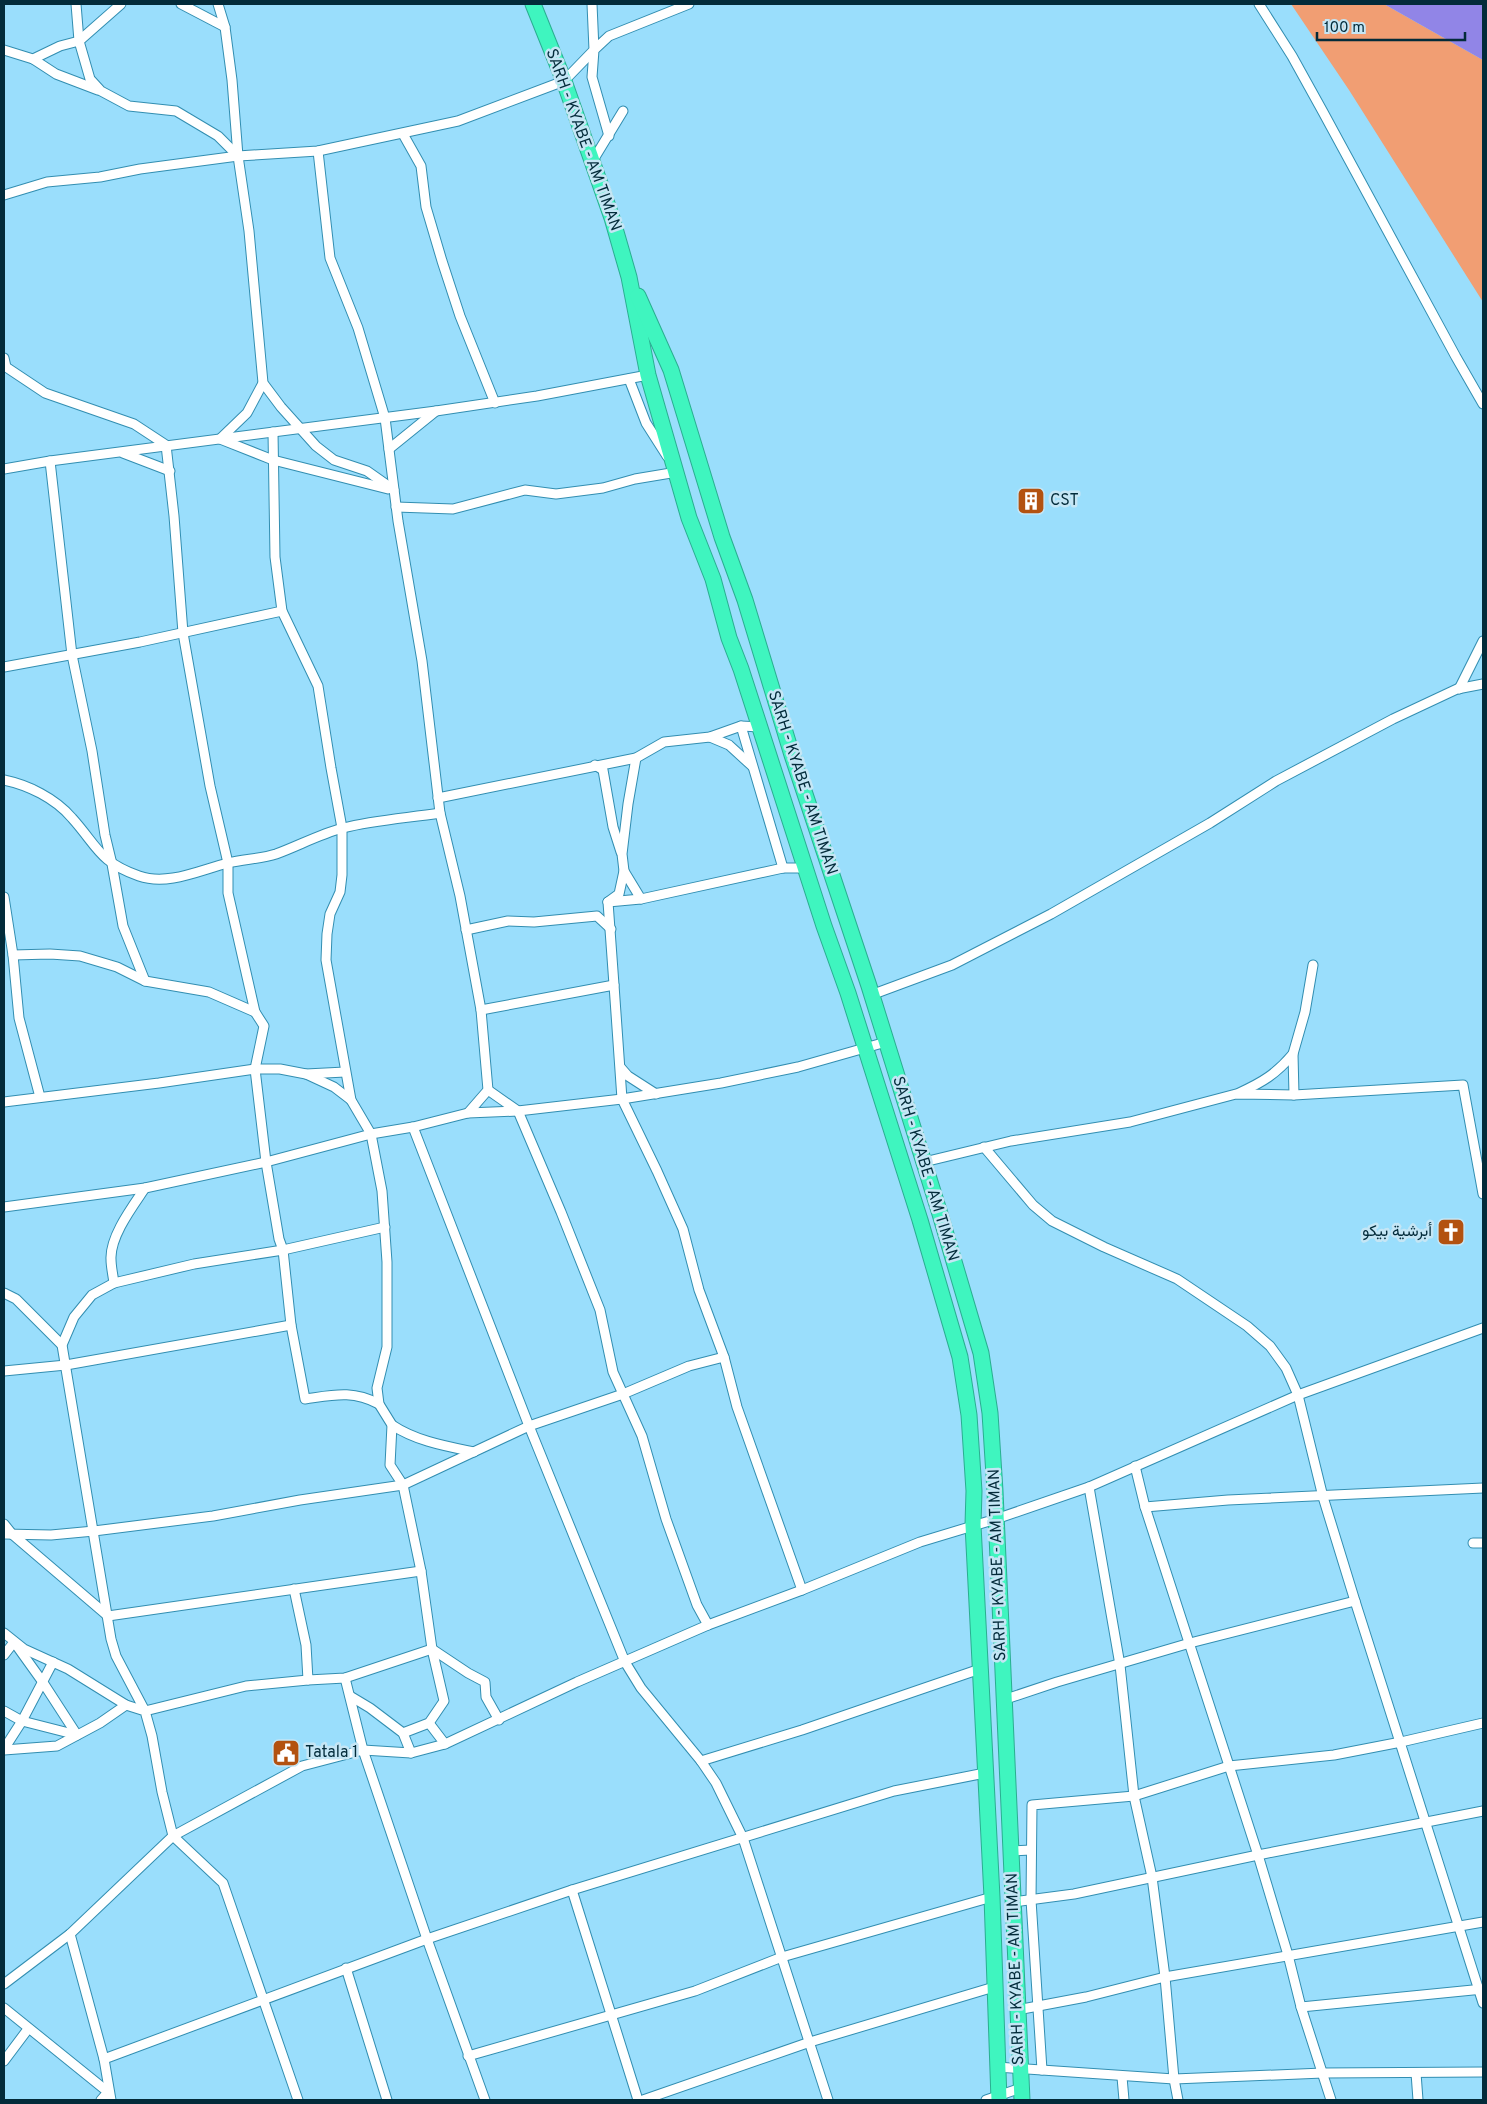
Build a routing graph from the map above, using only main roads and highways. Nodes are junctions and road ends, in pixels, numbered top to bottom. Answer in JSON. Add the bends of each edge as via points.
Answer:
{"nodes":[{"id":1,"x":533,"y":4,"type":"edge"},
{"id":2,"x":629,"y":276,"type":"junction"},
{"id":3,"x":1021,"y":2094,"type":"edge"},
{"id":4,"x":994,"y":2099,"type":"edge"}],
"edges":[{"from":1,"to":2,"type":"highway","name":"SARH - KYABE - AM TIMAN","via":[[564,80]]},
{"from":2,"to":3,"type":"highway","name":"SARH - KYABE - AM TIMAN","via":[[671,370],[924,1162],[981,1353],[990,1413],[996,1519]]},
{"from":2,"to":4,"type":"highway","name":"SARH - KYABE - AM TIMAN","via":[[648,375],[689,518],[713,579],[729,638],[848,993],[960,1357],[969,1415],[974,1491],[973,1525],[992,1897],[997,2067]]}]}
